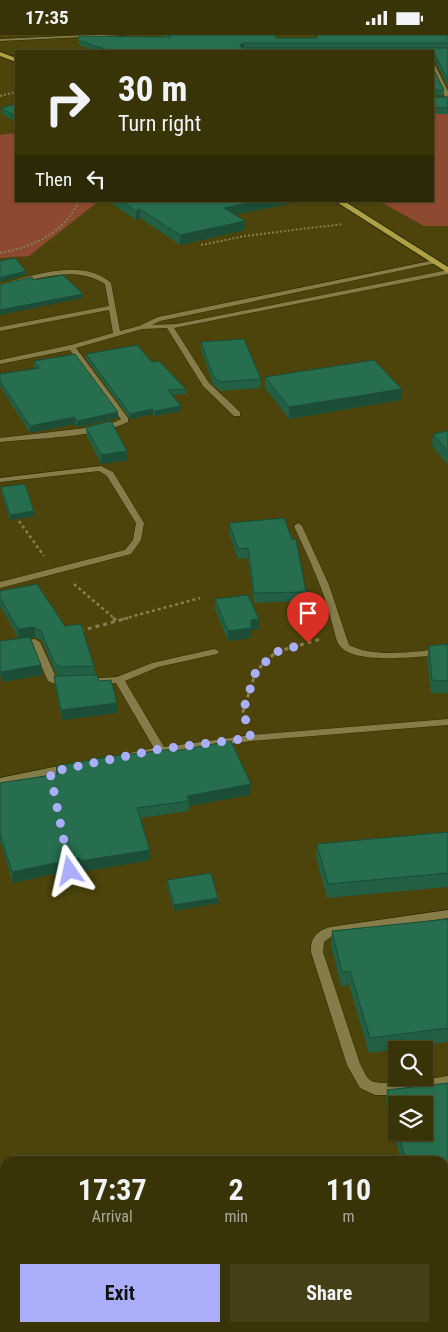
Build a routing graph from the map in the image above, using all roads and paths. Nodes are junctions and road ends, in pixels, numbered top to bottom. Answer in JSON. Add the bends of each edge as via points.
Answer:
{"nodes":[{"id":1,"x":122,"y":35,"type":"edge"},
{"id":2,"x":0,"y":40,"type":"edge"},
{"id":3,"x":0,"y":54,"type":"edge"},
{"id":4,"x":15,"y":60,"type":"edge"},
{"id":5,"x":434,"y":65,"type":"edge"},
{"id":6,"x":15,"y":92,"type":"edge"},
{"id":7,"x":0,"y":96,"type":"edge"},
{"id":8,"x":448,"y":98,"type":"edge"},
{"id":9,"x":440,"y":99,"type":"edge"},
{"id":10,"x":79,"y":202,"type":"edge"},
{"id":11,"x":340,"y":202,"type":"edge"},
{"id":12,"x":368,"y":220,"type":"junction"},
{"id":13,"x":200,"y":245,"type":"edge"},
{"id":14,"x":0,"y":253,"type":"edge"},
{"id":15,"x":435,"y":262,"type":"junction"},
{"id":16,"x":448,"y":271,"type":"edge"},
{"id":17,"x":0,"y":286,"type":"edge"},
{"id":18,"x":112,"y":307,"type":"junction"},
{"id":19,"x":141,"y":327,"type":"junction"},
{"id":20,"x":170,"y":327,"type":"junction"},
{"id":21,"x":0,"y":329,"type":"edge"},
{"id":22,"x":117,"y":334,"type":"junction"},
{"id":23,"x":72,"y":347,"type":"junction"},
{"id":24,"x":0,"y":362,"type":"edge"},
{"id":25,"x":237,"y":414,"type":"dead end"},
{"id":26,"x":0,"y":439,"type":"edge"},
{"id":27,"x":0,"y":480,"type":"edge"},
{"id":28,"x":298,"y":526,"type":"dead end"},
{"id":29,"x":0,"y":585,"type":"edge"},
{"id":30,"x":200,"y":598,"type":"dead end"},
{"id":31,"x":74,"y":633,"type":"edge"},
{"id":32,"x":340,"y":634,"type":"junction"},
{"id":33,"x":0,"y":647,"type":"edge"},
{"id":34,"x":448,"y":651,"type":"edge"},
{"id":35,"x":214,"y":652,"type":"dead end"},
{"id":36,"x":119,"y":680,"type":"junction"},
{"id":37,"x":448,"y":722,"type":"edge"},
{"id":38,"x":251,"y":738,"type":"junction"},
{"id":39,"x":160,"y":749,"type":"junction"},
{"id":40,"x":123,"y":757,"type":"edge"},
{"id":41,"x":77,"y":766,"type":"edge"},
{"id":42,"x":0,"y":782,"type":"edge"},
{"id":43,"x":448,"y":915,"type":"edge"},
{"id":44,"x":448,"y":1082,"type":"edge"}],
"edges":[{"from":1,"to":2,"type":"street"},
{"from":3,"to":4,"type":"main road"},
{"from":5,"to":8,"type":"street"},
{"from":6,"to":7,"type":"path"},
{"from":8,"to":9,"type":"street"},
{"from":10,"to":14,"type":"path","via":[[75,215],[46,238]]},
{"from":11,"to":12,"type":"main road"},
{"from":12,"to":13,"type":"path"},
{"from":12,"to":15,"type":"main road"},
{"from":15,"to":16,"type":"main road"},
{"from":15,"to":19,"type":"street","via":[[158,319]]},
{"from":16,"to":20,"type":"street"},
{"from":17,"to":18,"type":"street","via":[[64,273],[87,272],[108,283]]},
{"from":18,"to":21,"type":"street"},
{"from":18,"to":22,"type":"street"},
{"from":19,"to":20,"type":"street"},
{"from":19,"to":22,"type":"street"},
{"from":20,"to":25,"type":"street","via":[[206,384]]},
{"from":22,"to":23,"type":"street"},
{"from":23,"to":24,"type":"street"},
{"from":23,"to":26,"type":"street","via":[[124,421],[104,428]]},
{"from":27,"to":29,"type":"street","via":[[100,469],[110,474],[140,523],[137,540],[128,551]]},
{"from":28,"to":32,"type":"street","via":[[325,585]]},
{"from":30,"to":31,"type":"path"},
{"from":32,"to":34,"type":"street","via":[[346,647],[358,652]]},
{"from":32,"to":38,"type":"path","via":[[276,652],[256,671],[243,711]]},
{"from":33,"to":36,"type":"street","via":[[36,642],[49,674],[58,682]]},
{"from":35,"to":36,"type":"street","via":[[161,663]]},
{"from":36,"to":39,"type":"street"},
{"from":37,"to":38,"type":"street"},
{"from":38,"to":39,"type":"street"},
{"from":39,"to":40,"type":"street"},
{"from":41,"to":42,"type":"street"},
{"from":43,"to":44,"type":"street","via":[[330,932],[320,936],[316,942],[354,1065],[365,1083],[375,1089],[390,1089]]}]}
